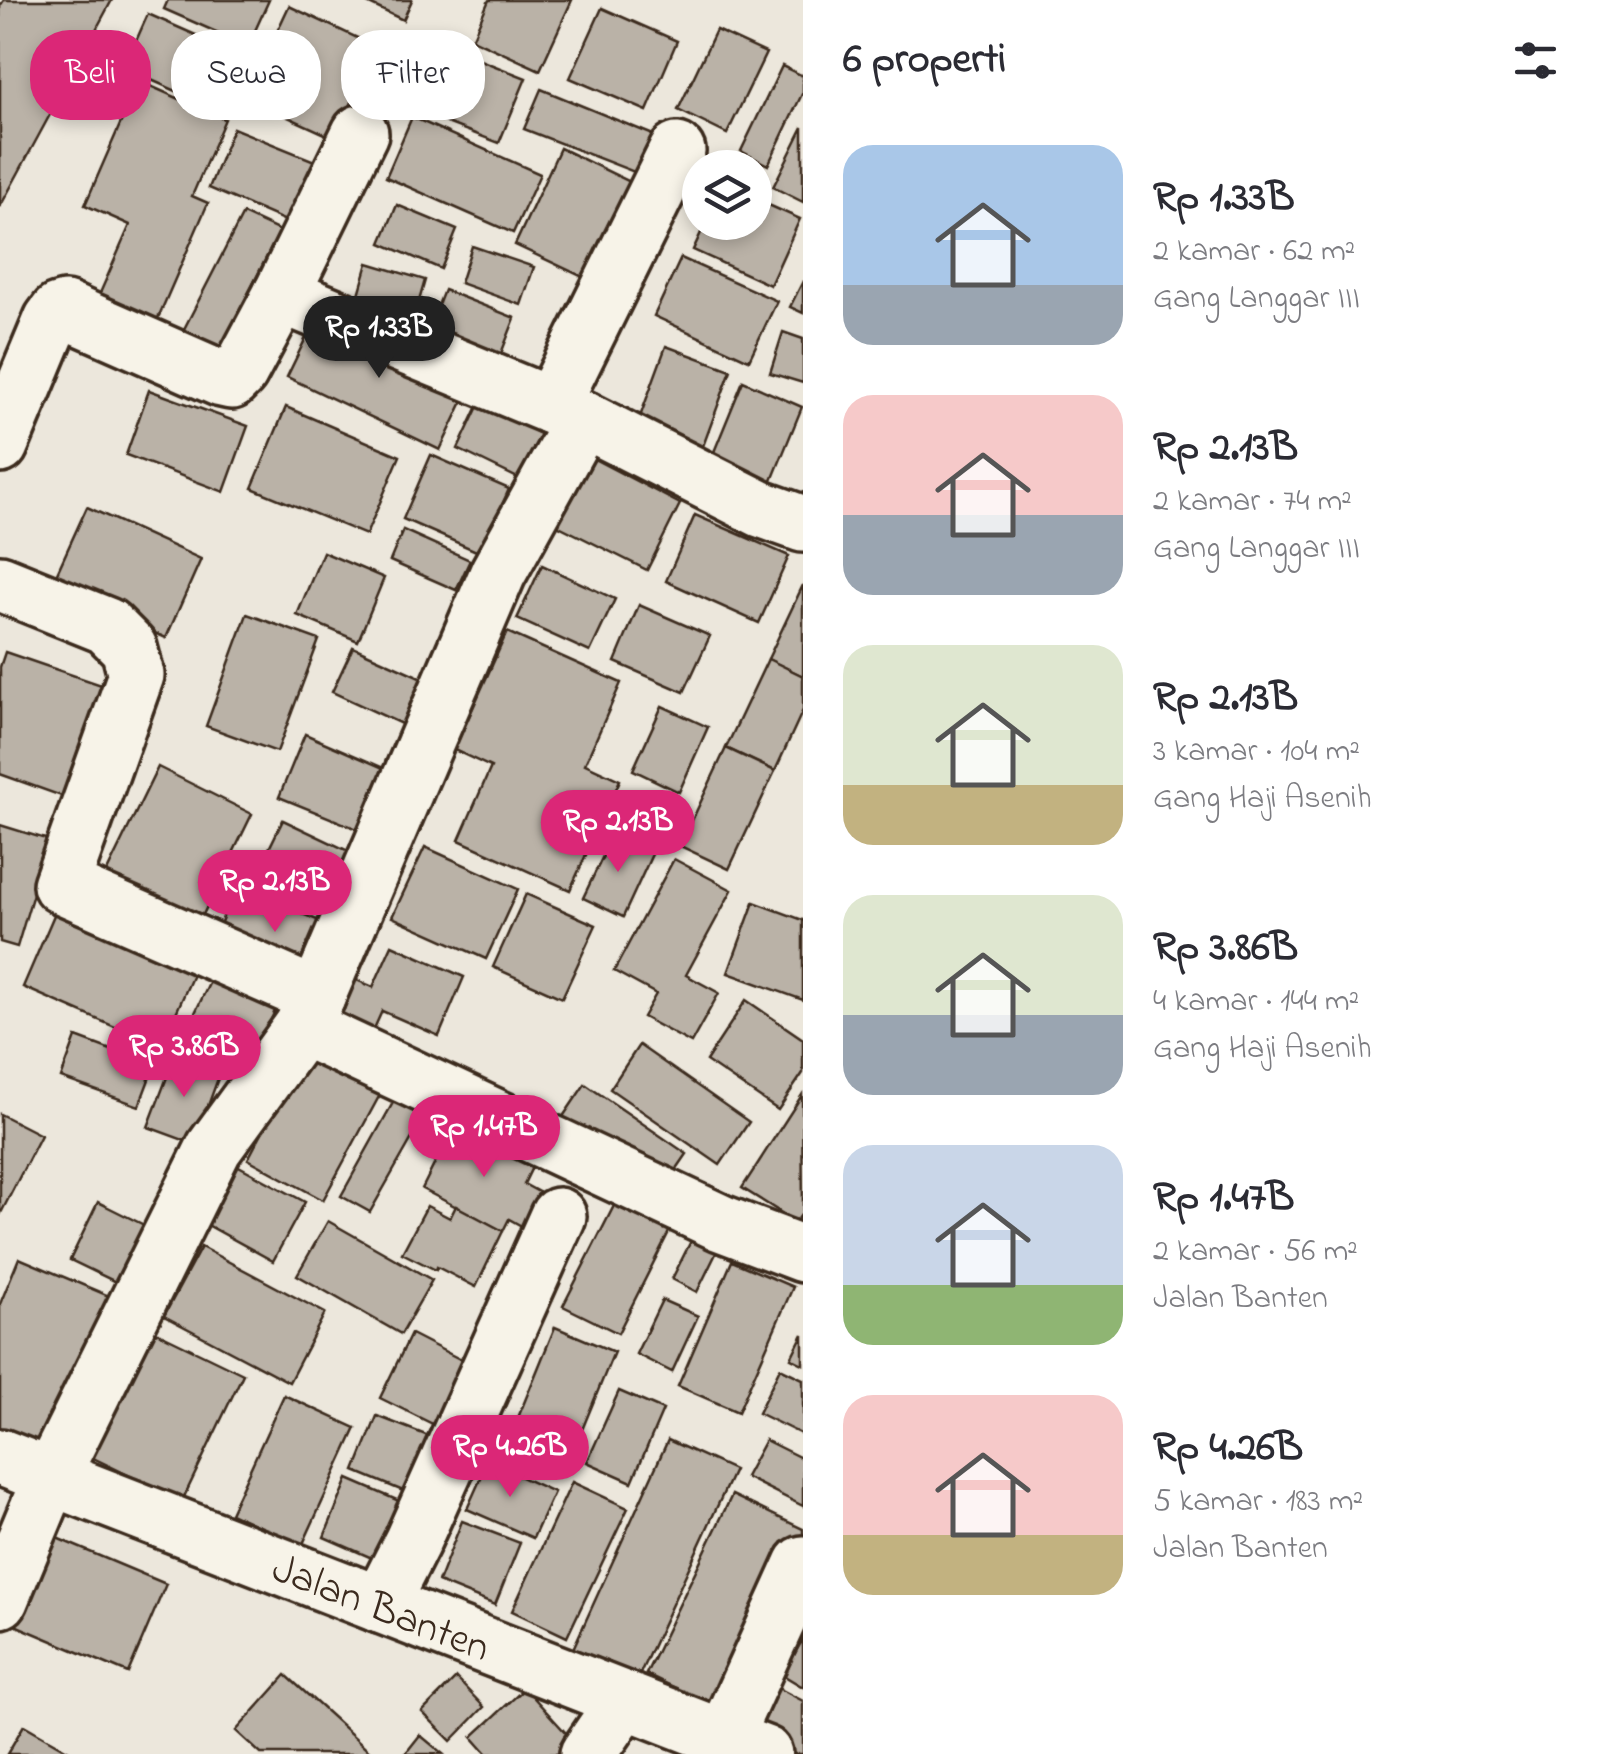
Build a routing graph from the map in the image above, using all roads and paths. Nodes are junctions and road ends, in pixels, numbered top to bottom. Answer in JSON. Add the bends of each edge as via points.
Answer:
{"nodes":[{"id":1,"x":360,"y":133,"type":"dead end"},
{"id":2,"x":677,"y":152,"type":"dead end"},
{"id":3,"x":282,"y":295,"type":"junction"},
{"id":4,"x":567,"y":412,"type":"junction"},
{"id":5,"x":0,"y":444,"type":"edge"},
{"id":6,"x":803,"y":524,"type":"edge"},
{"id":7,"x":0,"y":583,"type":"edge"},
{"id":8,"x":309,"y":1012,"type":"junction"},
{"id":9,"x":558,"y":1216,"type":"dead end"},
{"id":10,"x":803,"y":1254,"type":"edge"},
{"id":11,"x":0,"y":1457,"type":"edge"},
{"id":12,"x":51,"y":1477,"type":"junction"},
{"id":13,"x":803,"y":1564,"type":"edge"},
{"id":14,"x":0,"y":1600,"type":"edge"},
{"id":15,"x":380,"y":1604,"type":"junction"},
{"id":16,"x":626,"y":1700,"type":"junction"},
{"id":17,"x":744,"y":1746,"type":"edge"},
{"id":18,"x":588,"y":1754,"type":"edge"}],
"edges":[{"from":1,"to":3,"type":"street"},
{"from":2,"to":4,"type":"street"},
{"from":3,"to":4,"type":"street"},
{"from":3,"to":5,"type":"street","via":[[231,380],[58,312]]},
{"from":4,"to":6,"type":"street"},
{"from":4,"to":8,"type":"street"},
{"from":7,"to":8,"type":"street","via":[[107,626],[128,648],[136,675],[61,885]]},
{"from":8,"to":10,"type":"street","via":[[721,1222]]},
{"from":8,"to":12,"type":"street","via":[[214,1148]]},
{"from":9,"to":15,"type":"street"},
{"from":11,"to":12,"type":"street","name":"Jalan Banten"},
{"from":12,"to":14,"type":"street"},
{"from":12,"to":15,"type":"street","name":"Jalan Banten"},
{"from":13,"to":17,"type":"street"},
{"from":15,"to":16,"type":"street","name":"Jalan Banten"},
{"from":16,"to":17,"type":"street","name":"Jalan Banten"},
{"from":16,"to":18,"type":"street"}]}
